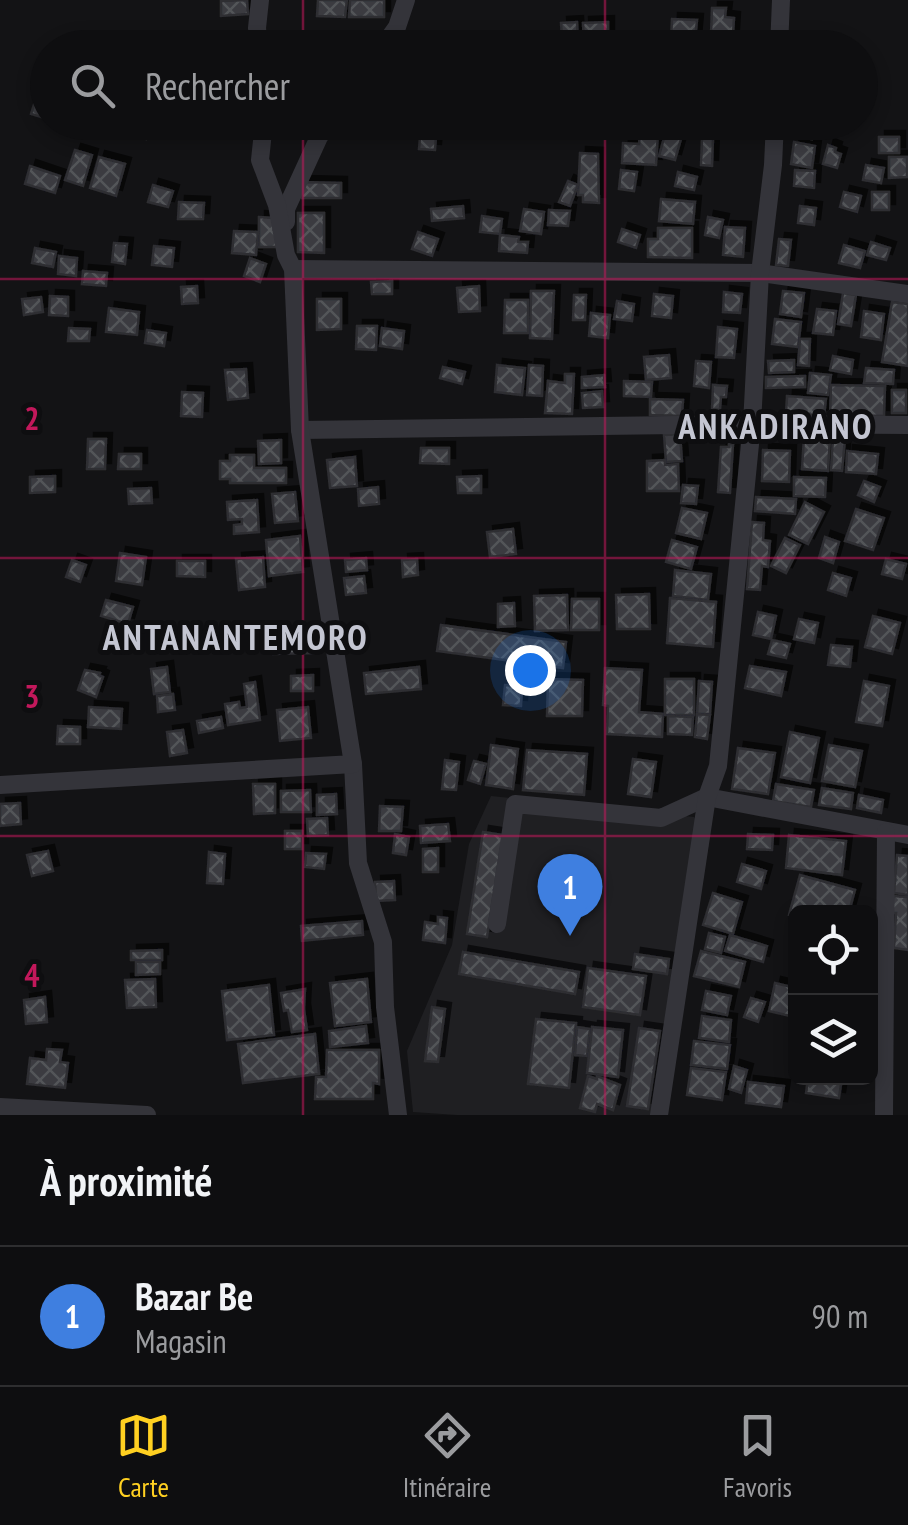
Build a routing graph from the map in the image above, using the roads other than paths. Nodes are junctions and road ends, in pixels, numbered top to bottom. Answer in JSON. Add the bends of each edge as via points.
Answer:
{"nodes":[{"id":1,"x":260,"y":0,"type":"edge"},
{"id":2,"x":406,"y":0,"type":"edge"},
{"id":3,"x":782,"y":0,"type":"edge"},
{"id":4,"x":257,"y":30,"type":"edge"},
{"id":5,"x":396,"y":30,"type":"edge"},
{"id":6,"x":780,"y":30,"type":"edge"},
{"id":7,"x":262,"y":140,"type":"edge"},
{"id":8,"x":318,"y":140,"type":"edge"},
{"id":9,"x":775,"y":140,"type":"edge"},
{"id":10,"x":290,"y":262,"type":"junction"},
{"id":11,"x":760,"y":273,"type":"junction"},
{"id":12,"x":908,"y":294,"type":"edge"},
{"id":13,"x":752,"y":424,"type":"junction"},
{"id":14,"x":908,"y":426,"type":"edge"},
{"id":15,"x":300,"y":430,"type":"junction"},
{"id":16,"x":353,"y":764,"type":"junction"},
{"id":17,"x":0,"y":786,"type":"edge"},
{"id":18,"x":707,"y":797,"type":"junction"},
{"id":19,"x":886,"y":832,"type":"junction"},
{"id":20,"x":908,"y":835,"type":"edge"},
{"id":21,"x":497,"y":924,"type":"dead end"},
{"id":22,"x":0,"y":1107,"type":"edge"},
{"id":23,"x":148,"y":1115,"type":"edge"},
{"id":24,"x":398,"y":1115,"type":"edge"},
{"id":25,"x":659,"y":1115,"type":"edge"},
{"id":26,"x":884,"y":1115,"type":"edge"}],
"edges":[{"from":1,"to":4,"type":"street"},
{"from":2,"to":5,"type":"street"},
{"from":3,"to":6,"type":"street"},
{"from":7,"to":10,"type":"street","via":[[260,160]]},
{"from":8,"to":10,"type":"street","via":[[286,209]]},
{"from":9,"to":11,"type":"street"},
{"from":10,"to":11,"type":"street"},
{"from":10,"to":15,"type":"street"},
{"from":11,"to":12,"type":"street"},
{"from":11,"to":13,"type":"street"},
{"from":13,"to":14,"type":"street"},
{"from":13,"to":15,"type":"street"},
{"from":13,"to":18,"type":"street","via":[[718,766]]},
{"from":15,"to":16,"type":"street"},
{"from":16,"to":17,"type":"street"},
{"from":16,"to":24,"type":"street","via":[[358,864],[384,942]]},
{"from":18,"to":19,"type":"street"},
{"from":18,"to":21,"type":"street","via":[[661,818],[515,804]]},
{"from":18,"to":25,"type":"street"},
{"from":19,"to":20,"type":"street"},
{"from":19,"to":26,"type":"street"},
{"from":22,"to":23,"type":"street"}]}
